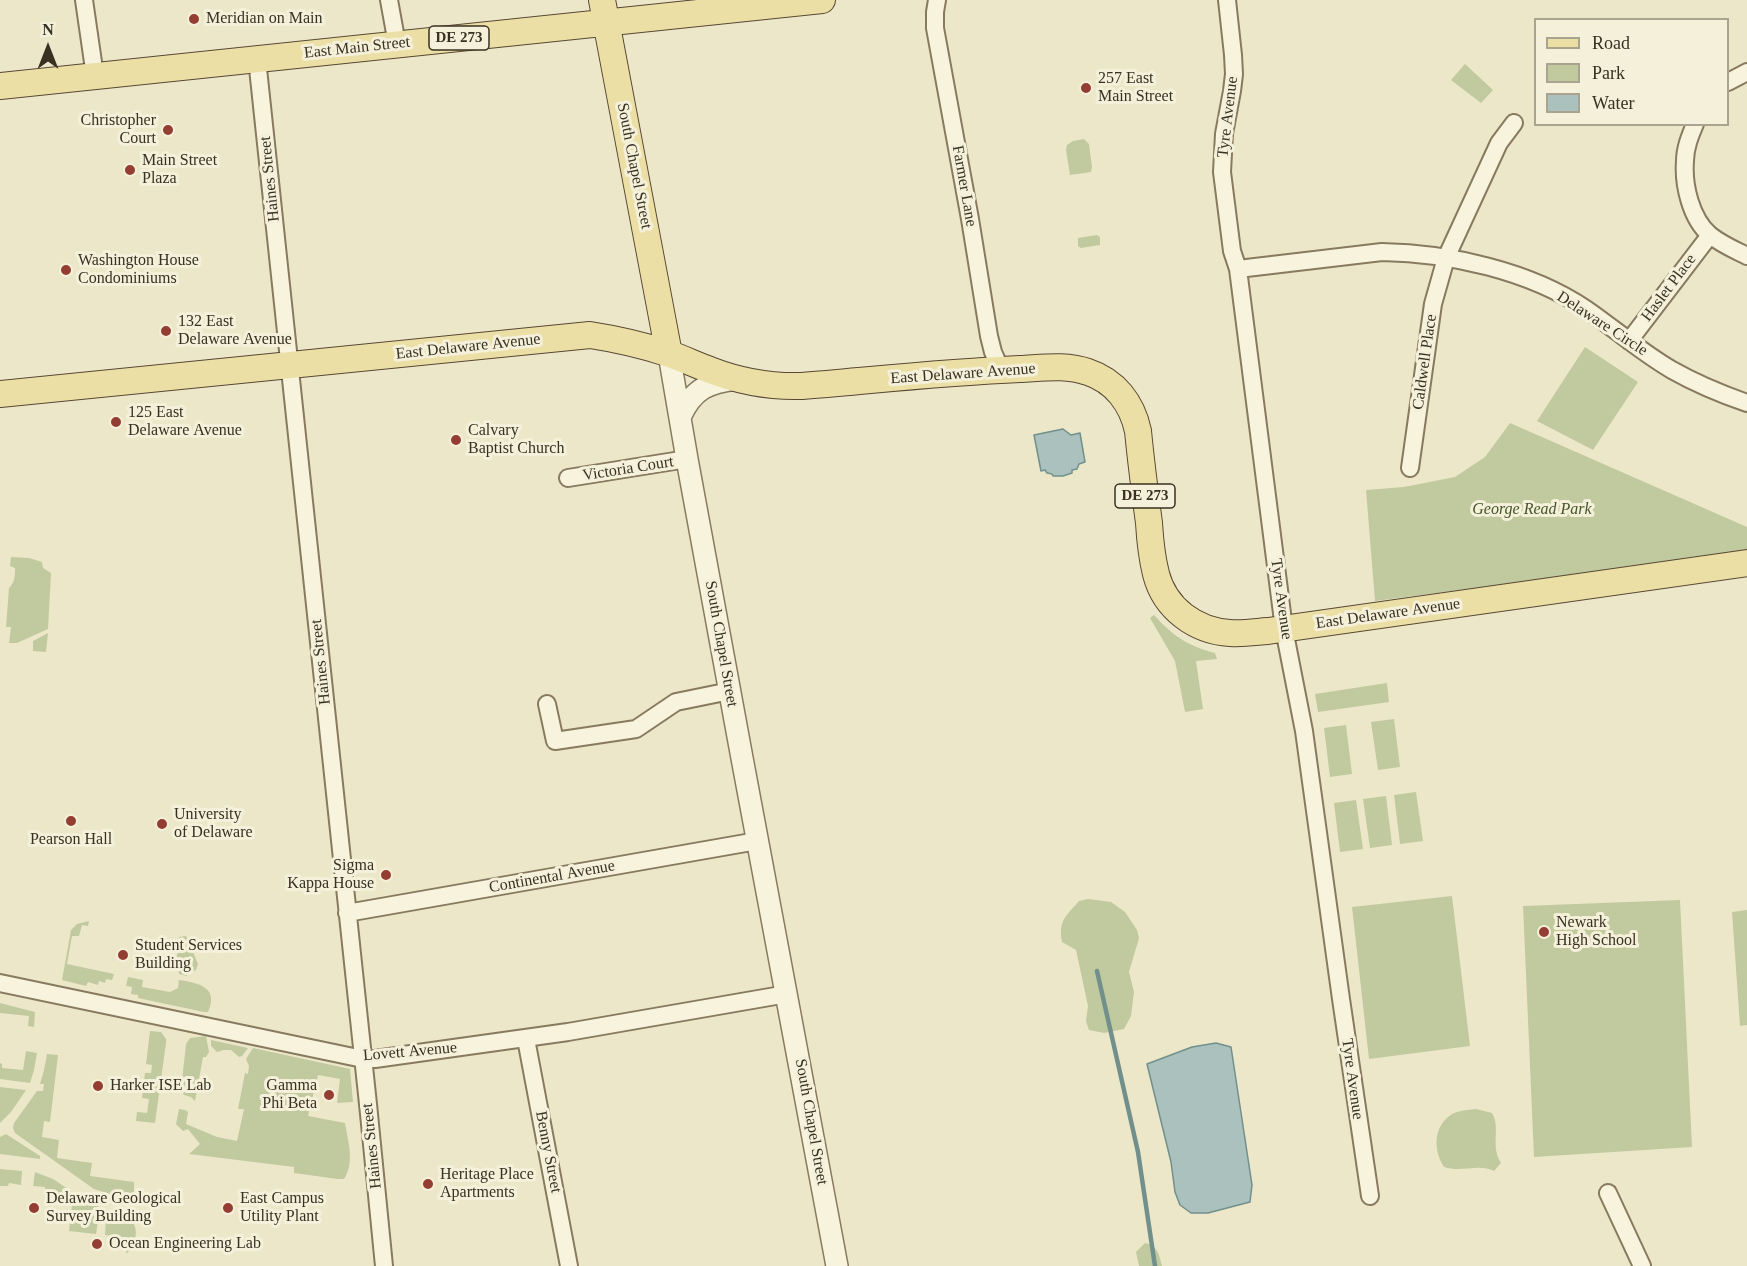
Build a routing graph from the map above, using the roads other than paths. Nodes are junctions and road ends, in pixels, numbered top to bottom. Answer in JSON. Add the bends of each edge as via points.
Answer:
{"nodes":[{"id":1,"x":84,"y":0,"type":"edge"},
{"id":2,"x":389,"y":0,"type":"edge"},
{"id":3,"x":822,"y":0,"type":"edge"},
{"id":4,"x":937,"y":0,"type":"edge"},
{"id":5,"x":1227,"y":0,"type":"edge"},
{"id":6,"x":604,"y":11,"type":"edge"},
{"id":7,"x":397,"y":44,"type":"junction"},
{"id":8,"x":257,"y":58,"type":"junction"},
{"id":9,"x":1747,"y":72,"type":"edge"},
{"id":10,"x":95,"y":76,"type":"junction"},
{"id":11,"x":1729,"y":81,"type":"edge"},
{"id":12,"x":0,"y":86,"type":"edge"},
{"id":13,"x":1514,"y":123,"type":"dead end"},
{"id":14,"x":1694,"y":126,"type":"edge"},
{"id":15,"x":1710,"y":235,"type":"junction"},
{"id":16,"x":1747,"y":256,"type":"edge"},
{"id":17,"x":1446,"y":258,"type":"junction"},
{"id":18,"x":1238,"y":269,"type":"junction"},
{"id":19,"x":1629,"y":341,"type":"junction"},
{"id":20,"x":669,"y":354,"type":"junction"},
{"id":21,"x":291,"y":365,"type":"junction"},
{"id":22,"x":1001,"y":370,"type":"junction"},
{"id":23,"x":739,"y":379,"type":"junction"},
{"id":24,"x":0,"y":394,"type":"edge"},
{"id":25,"x":1747,"y":403,"type":"edge"},
{"id":26,"x":680,"y":417,"type":"junction"},
{"id":27,"x":687,"y":459,"type":"junction"},
{"id":28,"x":1410,"y":468,"type":"dead end"},
{"id":29,"x":568,"y":478,"type":"dead end"},
{"id":30,"x":1747,"y":563,"type":"edge"},
{"id":31,"x":1284,"y":628,"type":"junction"},
{"id":32,"x":730,"y":691,"type":"junction"},
{"id":33,"x":547,"y":704,"type":"dead end"},
{"id":34,"x":757,"y":841,"type":"junction"},
{"id":35,"x":347,"y":914,"type":"junction"},
{"id":36,"x":0,"y":983,"type":"edge"},
{"id":37,"x":787,"y":994,"type":"junction"},
{"id":38,"x":526,"y":1039,"type":"junction"},
{"id":39,"x":363,"y":1059,"type":"junction"},
{"id":40,"x":1608,"y":1193,"type":"dead end"},
{"id":41,"x":1370,"y":1196,"type":"dead end"},
{"id":42,"x":384,"y":1266,"type":"edge"},
{"id":43,"x":569,"y":1266,"type":"edge"},
{"id":44,"x":837,"y":1266,"type":"edge"},
{"id":45,"x":1642,"y":1266,"type":"edge"}],
"edges":[{"from":1,"to":10,"type":"street"},
{"from":2,"to":7,"type":"street"},
{"from":3,"to":6,"type":"main road","name":"East Main Street","number":"DE 273"},
{"from":4,"to":22,"type":"street","name":"Farmer Lane","via":[[935,28],[989,336]]},
{"from":5,"to":18,"type":"street","name":"Tyre Avenue","via":[[1234,74],[1222,172]]},
{"from":6,"to":7,"type":"main road","name":"East Main Street","number":"DE 273"},
{"from":6,"to":20,"type":"main road","name":"South Chapel Street"},
{"from":7,"to":8,"type":"main road","name":"East Main Street","number":"DE 273"},
{"from":8,"to":10,"type":"main road","name":"East Main Street","number":"DE 273"},
{"from":8,"to":21,"type":"street","name":"Haines Street"},
{"from":9,"to":11,"type":"street"},
{"from":10,"to":12,"type":"main road","name":"East Main Street","number":"DE 273"},
{"from":13,"to":17,"type":"street","name":"Caldwell Place","via":[[1499,143]]},
{"from":14,"to":15,"type":"street","via":[[1684,173],[1697,219]]},
{"from":15,"to":16,"type":"street"},
{"from":15,"to":19,"type":"street","name":"Haslet Place"},
{"from":17,"to":18,"type":"street","name":"Delaware Circle","via":[[1382,252]]},
{"from":17,"to":19,"type":"street","name":"Delaware Circle","via":[[1507,273],[1559,294]]},
{"from":17,"to":28,"type":"street","name":"Caldwell Place","via":[[1433,304]]},
{"from":18,"to":31,"type":"street","name":"Tyre Avenue"},
{"from":19,"to":25,"type":"street","name":"Delaware Circle","via":[[1671,369]]},
{"from":20,"to":21,"type":"main road","name":"East Delaware Avenue","number":"DE 273","via":[[590,335]]},
{"from":20,"to":23,"type":"main road","name":"East Delaware Avenue","number":"DE 273"},
{"from":20,"to":26,"type":"street","name":"South Chapel Street"},
{"from":21,"to":24,"type":"main road","name":"East Delaware Avenue","number":"DE 273"},
{"from":21,"to":35,"type":"street","name":"Haines Street"},
{"from":22,"to":23,"type":"main road","name":"East Delaware Avenue","number":"DE 273","via":[[802,386],[761,385]]},
{"from":22,"to":31,"type":"main road","name":"East Delaware Avenue","number":"DE 273","via":[[1070,368],[1096,375],[1110,384],[1126,400],[1135,418],[1153,560],[1168,602],[1188,619],[1213,631],[1242,633]]},
{"from":23,"to":26,"type":"street","via":[[699,390]]},
{"from":26,"to":27,"type":"street","name":"South Chapel Street"},
{"from":27,"to":29,"type":"street","name":"Victoria Court"},
{"from":27,"to":32,"type":"street","name":"South Chapel Street"},
{"from":30,"to":31,"type":"main road","name":"East Delaware Avenue","number":"DE 273"},
{"from":31,"to":41,"type":"street","name":"Tyre Avenue","via":[[1304,731]]},
{"from":32,"to":33,"type":"street","via":[[676,702],[636,729],[555,741]]},
{"from":32,"to":34,"type":"street","name":"South Chapel Street"},
{"from":34,"to":35,"type":"street","name":"Continental Avenue"},
{"from":34,"to":37,"type":"street","name":"South Chapel Street"},
{"from":35,"to":39,"type":"street","name":"Haines Street"},
{"from":36,"to":39,"type":"street","name":"Lovett Avenue"},
{"from":37,"to":38,"type":"street","name":"Lovett Avenue"},
{"from":37,"to":44,"type":"street","name":"South Chapel Street"},
{"from":38,"to":39,"type":"street","name":"Lovett Avenue"},
{"from":38,"to":43,"type":"street","name":"Benny Street"},
{"from":39,"to":42,"type":"street","name":"Haines Street"},
{"from":40,"to":45,"type":"street"}]}
